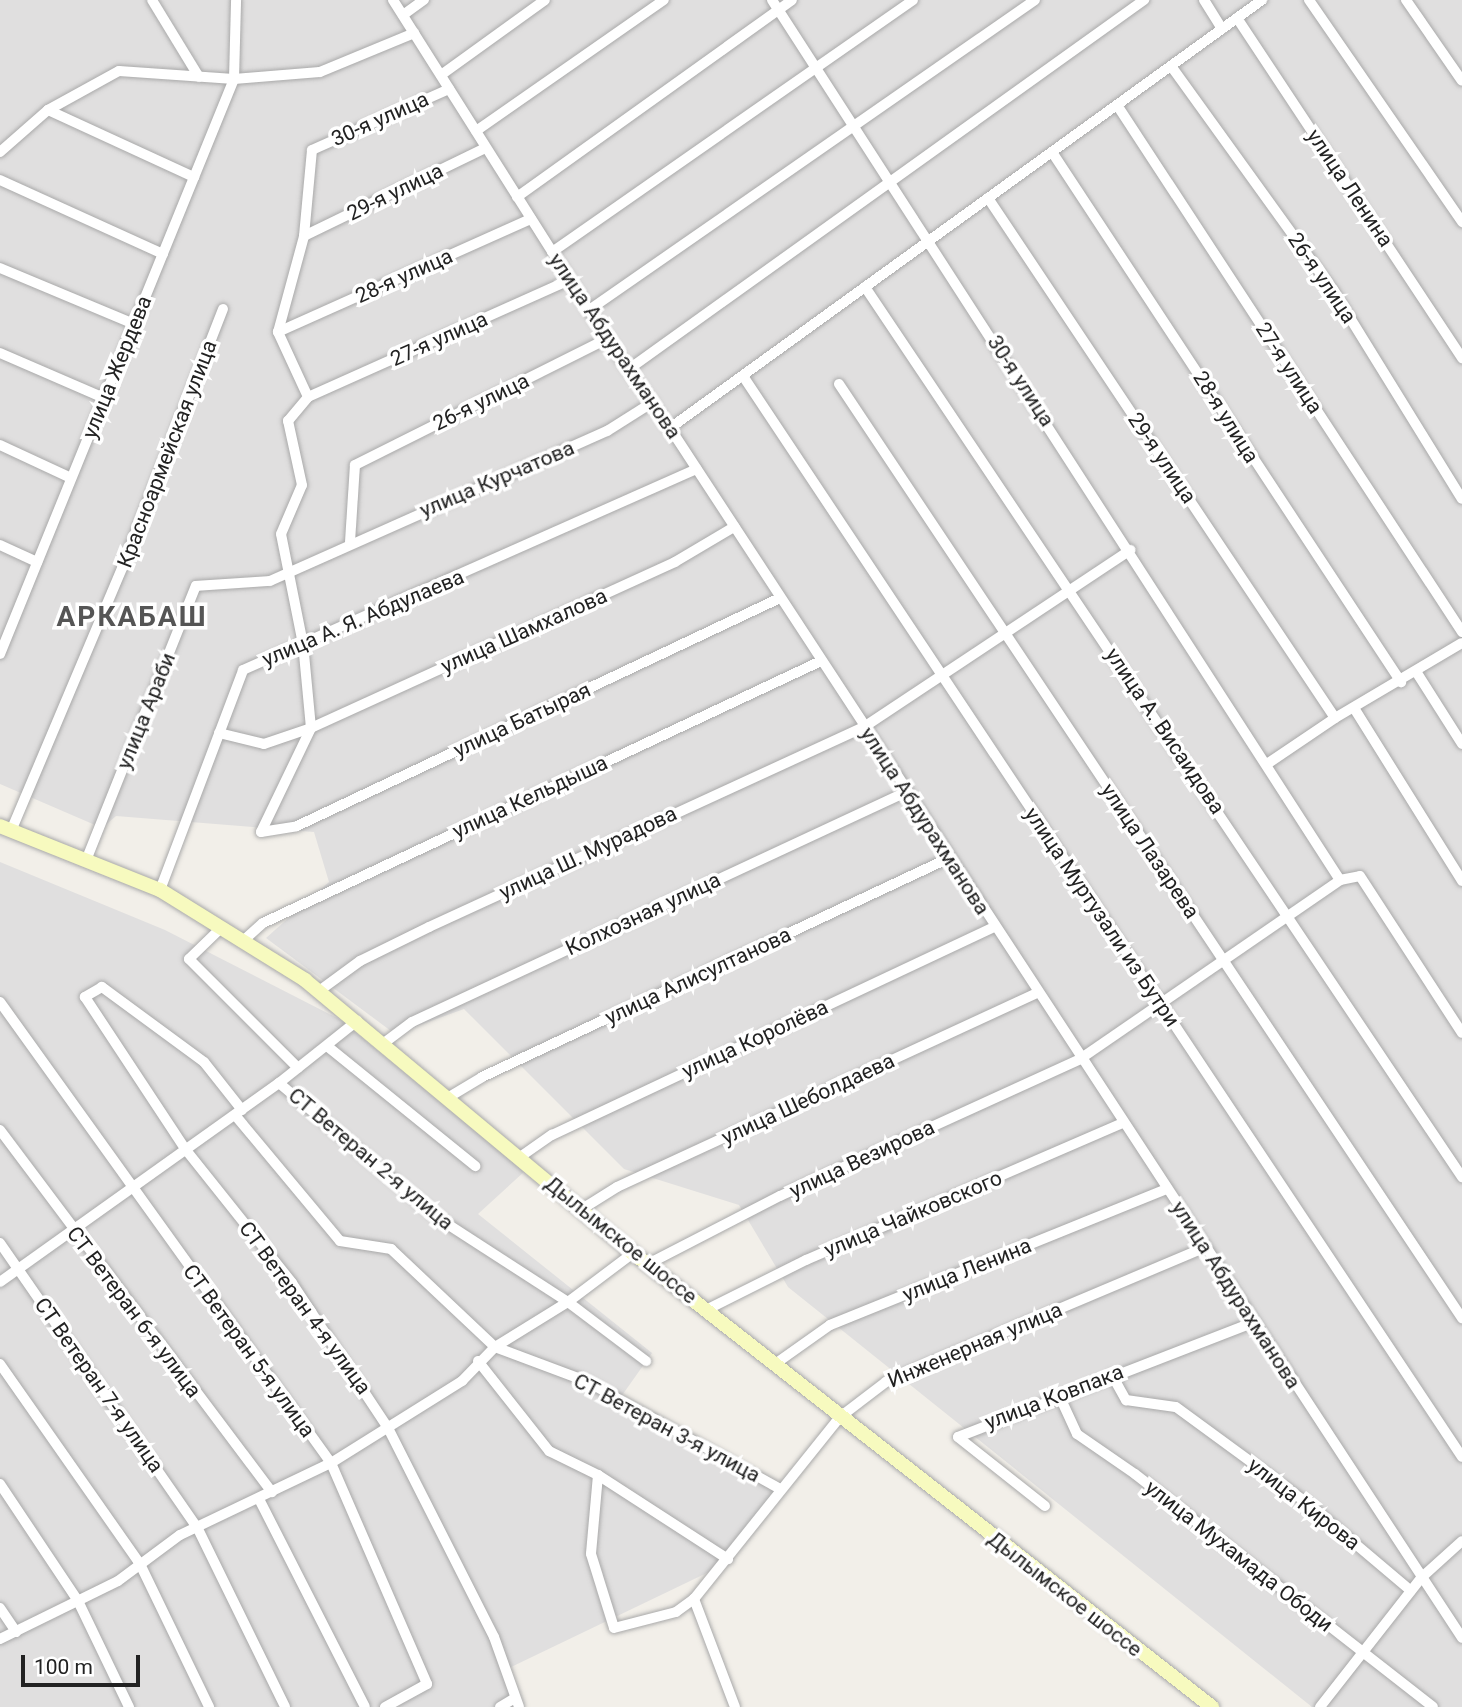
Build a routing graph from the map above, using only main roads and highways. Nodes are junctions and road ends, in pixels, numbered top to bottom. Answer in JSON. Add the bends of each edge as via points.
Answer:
{"nodes":[{"id":1,"x":6,"y":829,"type":"edge"},
{"id":2,"x":1212,"y":1707,"type":"edge"}],
"edges":[{"from":1,"to":2,"type":"main road","name":"Дылымское шоссе","via":[[160,890],[319,991],[633,1252]]}]}
